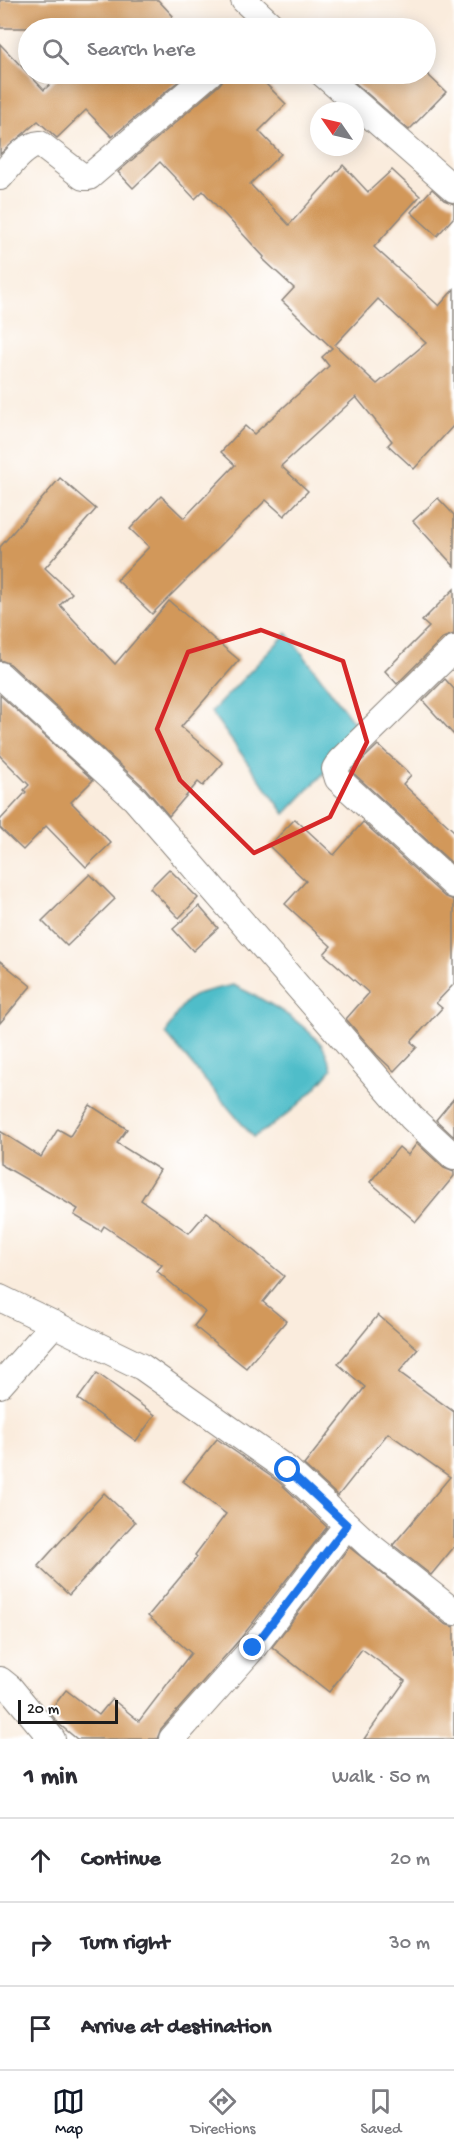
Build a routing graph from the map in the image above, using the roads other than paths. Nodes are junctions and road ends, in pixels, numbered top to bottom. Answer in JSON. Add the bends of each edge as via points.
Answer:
{"nodes":[{"id":1,"x":244,"y":0,"type":"edge"},
{"id":2,"x":260,"y":18,"type":"edge"},
{"id":3,"x":197,"y":84,"type":"edge"},
{"id":4,"x":334,"y":84,"type":"edge"},
{"id":5,"x":0,"y":177,"type":"edge"},
{"id":6,"x":454,"y":189,"type":"edge"},
{"id":7,"x":454,"y":649,"type":"edge"},
{"id":8,"x":0,"y":675,"type":"edge"},
{"id":9,"x":454,"y":885,"type":"edge"},
{"id":10,"x":454,"y":1157,"type":"edge"},
{"id":11,"x":0,"y":1298,"type":"edge"},
{"id":12,"x":54,"y":1324,"type":"junction"},
{"id":13,"x":0,"y":1385,"type":"edge"},
{"id":14,"x":347,"y":1525,"type":"junction"},
{"id":15,"x":454,"y":1612,"type":"edge"},
{"id":16,"x":0,"y":1680,"type":"edge"},
{"id":17,"x":52,"y":1739,"type":"edge"},
{"id":18,"x":172,"y":1739,"type":"edge"}],
"edges":[{"from":1,"to":2,"type":"street"},
{"from":3,"to":5,"type":"street","via":[[88,177],[40,144],[27,148]]},
{"from":4,"to":6,"type":"street"},
{"from":7,"to":9,"type":"street","via":[[335,769],[338,779]]},
{"from":8,"to":10,"type":"street","via":[[135,799],[412,1118]]},
{"from":11,"to":12,"type":"street"},
{"from":12,"to":13,"type":"street"},
{"from":12,"to":14,"type":"street","via":[[142,1367],[288,1470]]},
{"from":14,"to":15,"type":"street"},
{"from":14,"to":18,"type":"street","via":[[253,1648]]},
{"from":16,"to":17,"type":"street"}]}
